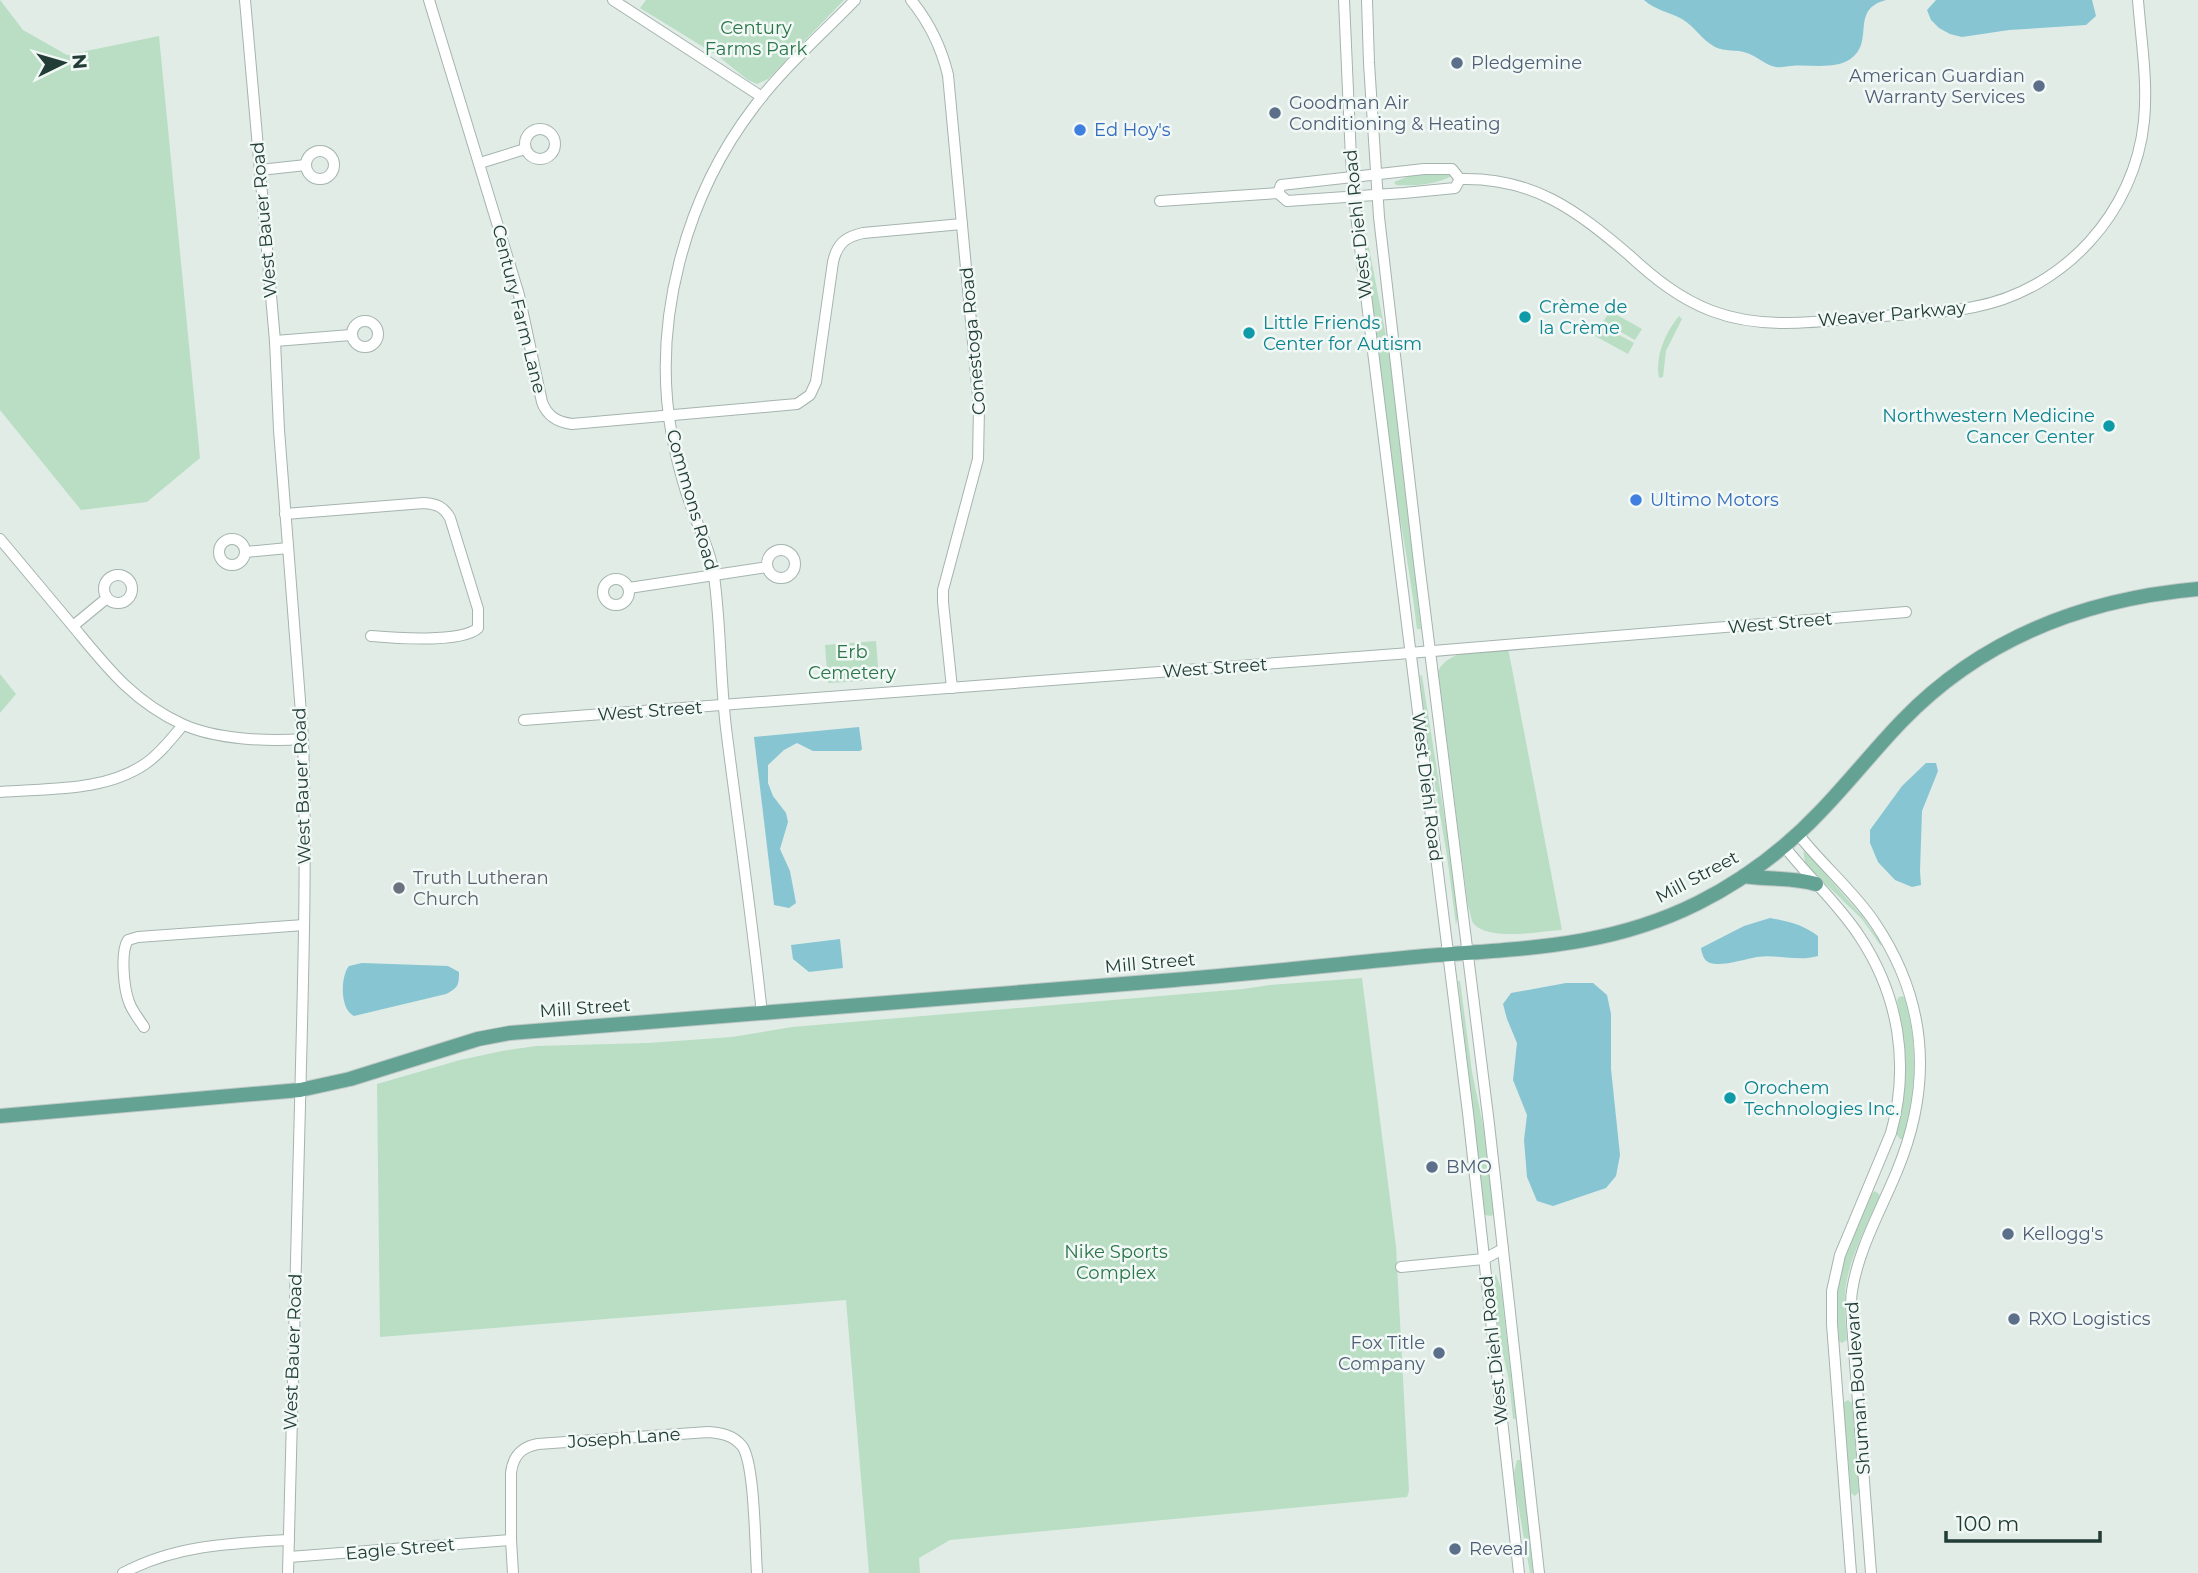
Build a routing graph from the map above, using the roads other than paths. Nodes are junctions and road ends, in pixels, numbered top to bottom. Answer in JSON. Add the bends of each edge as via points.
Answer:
{"nodes":[{"id":1,"x":245,"y":0,"type":"edge"},
{"id":2,"x":429,"y":0,"type":"edge"},
{"id":3,"x":613,"y":0,"type":"edge"},
{"id":4,"x":855,"y":0,"type":"edge"},
{"id":5,"x":911,"y":0,"type":"edge"},
{"id":6,"x":1344,"y":0,"type":"edge"},
{"id":7,"x":1367,"y":0,"type":"edge"},
{"id":8,"x":2138,"y":0,"type":"edge"},
{"id":9,"x":762,"y":97,"type":"junction"},
{"id":10,"x":525,"y":149,"type":"dead end"},
{"id":11,"x":480,"y":163,"type":"junction"},
{"id":12,"x":306,"y":165,"type":"dead end"},
{"id":13,"x":260,"y":170,"type":"junction"},
{"id":14,"x":1376,"y":175,"type":"junction"},
{"id":15,"x":1352,"y":178,"type":"junction"},
{"id":16,"x":1461,"y":179,"type":"junction"},
{"id":17,"x":1278,"y":193,"type":"junction"},
{"id":18,"x":1378,"y":194,"type":"junction"},
{"id":19,"x":1354,"y":195,"type":"junction"},
{"id":20,"x":1160,"y":201,"type":"dead end"},
{"id":21,"x":962,"y":225,"type":"junction"},
{"id":22,"x":351,"y":335,"type":"dead end"},
{"id":23,"x":275,"y":341,"type":"junction"},
{"id":24,"x":668,"y":415,"type":"junction"},
{"id":25,"x":285,"y":514,"type":"junction"},
{"id":26,"x":0,"y":539,"type":"edge"},
{"id":27,"x":288,"y":548,"type":"junction"},
{"id":28,"x":245,"y":552,"type":"dead end"},
{"id":29,"x":767,"y":566,"type":"dead end"},
{"id":30,"x":714,"y":574,"type":"junction"},
{"id":31,"x":629,"y":588,"type":"dead end"},
{"id":32,"x":2198,"y":589,"type":"edge"},
{"id":33,"x":107,"y":598,"type":"dead end"},
{"id":34,"x":1906,"y":612,"type":"dead end"},
{"id":35,"x":73,"y":626,"type":"junction"},
{"id":36,"x":371,"y":636,"type":"dead end"},
{"id":37,"x":1430,"y":651,"type":"junction"},
{"id":38,"x":1410,"y":653,"type":"junction"},
{"id":39,"x":952,"y":688,"type":"junction"},
{"id":40,"x":724,"y":706,"type":"junction"},
{"id":41,"x":524,"y":720,"type":"dead end"},
{"id":42,"x":183,"y":725,"type":"junction"},
{"id":43,"x":303,"y":739,"type":"junction"},
{"id":44,"x":0,"y":792,"type":"edge"},
{"id":45,"x":1798,"y":834,"type":"junction"},
{"id":46,"x":1784,"y":846,"type":"junction"},
{"id":47,"x":1744,"y":876,"type":"junction"},
{"id":48,"x":1816,"y":884,"type":"junction"},
{"id":49,"x":304,"y":925,"type":"junction"},
{"id":50,"x":1468,"y":953,"type":"junction"},
{"id":51,"x":1448,"y":955,"type":"junction"},
{"id":52,"x":762,"y":1014,"type":"junction"},
{"id":53,"x":144,"y":1027,"type":"dead end"},
{"id":54,"x":300,"y":1090,"type":"junction"},
{"id":55,"x":0,"y":1116,"type":"edge"},
{"id":56,"x":1503,"y":1249,"type":"junction"},
{"id":57,"x":1484,"y":1259,"type":"junction"},
{"id":58,"x":1401,"y":1267,"type":"dead end"},
{"id":59,"x":289,"y":1540,"type":"junction"},
{"id":60,"x":511,"y":1540,"type":"junction"},
{"id":61,"x":289,"y":1557,"type":"junction"},
{"id":62,"x":123,"y":1573,"type":"edge"},
{"id":63,"x":289,"y":1573,"type":"edge"},
{"id":64,"x":513,"y":1573,"type":"edge"},
{"id":65,"x":757,"y":1573,"type":"edge"},
{"id":66,"x":1519,"y":1573,"type":"edge"},
{"id":67,"x":1539,"y":1573,"type":"edge"},
{"id":68,"x":1851,"y":1573,"type":"edge"},
{"id":69,"x":1871,"y":1573,"type":"edge"}],
"edges":[{"from":1,"to":13,"type":"street","name":"West Bauer Road"},
{"from":2,"to":11,"type":"street","name":"Century Farm Lane"},
{"from":3,"to":9,"type":"street"},
{"from":4,"to":9,"type":"street","name":"Commons Road"},
{"from":5,"to":21,"type":"street","name":"Conestoga Road","via":[[932,31],[948,75]]},
{"from":6,"to":15,"type":"street","name":"West Diehl Road"},
{"from":7,"to":14,"type":"street","name":"West Diehl Road"},
{"from":8,"to":16,"type":"street","name":"Weaver Parkway","via":[[2146,98],[2138,158],[2121,199],[2075,257],[2034,286],[1989,303],[1799,322],[1736,319],[1672,291],[1589,222],[1551,198],[1505,182]]},
{"from":9,"to":24,"type":"street","name":"Commons Road","via":[[708,183],[685,244],[668,328]]},
{"from":10,"to":11,"type":"street"},
{"from":11,"to":24,"type":"street","name":"Century Farm Lane","via":[[519,295],[545,409],[558,421],[572,424]]},
{"from":12,"to":13,"type":"street"},
{"from":13,"to":23,"type":"street","name":"West Bauer Road"},
{"from":14,"to":15,"type":"street","name":"Weaver Parkway"},
{"from":14,"to":16,"type":"street","name":"Weaver Parkway","via":[[1440,168],[1452,169]]},
{"from":14,"to":18,"type":"street","name":"West Diehl Road"},
{"from":15,"to":17,"type":"street","name":"Weaver Parkway","via":[[1281,186]]},
{"from":15,"to":19,"type":"street","name":"West Diehl Road"},
{"from":16,"to":18,"type":"street","name":"Weaver Parkway","via":[[1455,188]]},
{"from":17,"to":19,"type":"street","via":[[1287,201]]},
{"from":17,"to":20,"type":"street"},
{"from":18,"to":19,"type":"street"},
{"from":18,"to":37,"type":"street","name":"West Diehl Road"},
{"from":19,"to":38,"type":"street","name":"West Diehl Road"},
{"from":21,"to":24,"type":"street","name":"Century Farm Lane","via":[[863,233],[838,246],[816,382],[805,399],[797,404]]},
{"from":21,"to":39,"type":"street","name":"Conestoga Road","via":[[980,426],[975,474],[943,590]]},
{"from":22,"to":23,"type":"street"},
{"from":23,"to":25,"type":"street","name":"West Bauer Road"},
{"from":24,"to":30,"type":"street","name":"Commons Road","via":[[683,482]]},
{"from":25,"to":27,"type":"street","name":"West Bauer Road"},
{"from":25,"to":36,"type":"street","via":[[424,503],[446,511],[478,609],[478,628],[467,635]]},
{"from":26,"to":35,"type":"street"},
{"from":27,"to":28,"type":"street"},
{"from":27,"to":43,"type":"street","name":"West Bauer Road"},
{"from":29,"to":30,"type":"street"},
{"from":30,"to":31,"type":"street"},
{"from":30,"to":40,"type":"street","name":"Commons Road"},
{"from":32,"to":45,"type":"main road","name":"Mill Street","via":[[2083,610],[2047,622],[1992,650],[1902,720]]},
{"from":33,"to":35,"type":"street"},
{"from":34,"to":37,"type":"street","name":"West Street"},
{"from":35,"to":42,"type":"street","via":[[115,678]]},
{"from":37,"to":38,"type":"street","name":"West Street"},
{"from":37,"to":50,"type":"street","name":"West Diehl Road"},
{"from":38,"to":39,"type":"street","name":"West Street"},
{"from":38,"to":51,"type":"street","name":"West Diehl Road"},
{"from":39,"to":40,"type":"street","name":"West Street"},
{"from":40,"to":41,"type":"street","name":"West Street"},
{"from":40,"to":52,"type":"street","name":"Commons Road"},
{"from":42,"to":43,"type":"street","via":[[255,740]]},
{"from":42,"to":44,"type":"street","via":[[155,757],[121,777],[86,785]]},
{"from":43,"to":49,"type":"street","name":"West Bauer Road"},
{"from":45,"to":46,"type":"main road","name":"Mill Street"},
{"from":45,"to":69,"type":"street","name":"Shuman Boulevard","via":[[1874,921],[1897,961],[1916,1016],[1920,1045],[1916,1118],[1858,1263],[1851,1293]]},
{"from":46,"to":47,"type":"main road","name":"Mill Street"},
{"from":46,"to":48,"type":"street","name":"Shuman Boulevard"},
{"from":47,"to":48,"type":"main road"},
{"from":47,"to":50,"type":"main road","name":"Mill Street","via":[[1679,912],[1613,935],[1548,947]]},
{"from":48,"to":68,"type":"street","name":"Shuman Boulevard","via":[[1859,935],[1880,969],[1893,1007],[1901,1059],[1897,1113],[1840,1255],[1832,1291]]},
{"from":49,"to":53,"type":"street","via":[[128,940],[123,951],[127,997]]},
{"from":49,"to":54,"type":"street","name":"West Bauer Road"},
{"from":50,"to":51,"type":"main road","name":"Mill Street"},
{"from":50,"to":56,"type":"street","name":"West Diehl Road"},
{"from":51,"to":52,"type":"main road","name":"Mill Street"},
{"from":51,"to":57,"type":"street","name":"West Diehl Road"},
{"from":52,"to":54,"type":"main road","name":"Mill Street","via":[[510,1033]]},
{"from":54,"to":55,"type":"main road","name":"Mill Street"},
{"from":54,"to":59,"type":"street","name":"West Bauer Road"},
{"from":56,"to":57,"type":"street"},
{"from":56,"to":67,"type":"street","name":"West Diehl Road"},
{"from":57,"to":58,"type":"street"},
{"from":57,"to":66,"type":"street","name":"West Diehl Road"},
{"from":59,"to":61,"type":"street","name":"West Bauer Road"},
{"from":59,"to":62,"type":"street","via":[[188,1549],[156,1557]]},
{"from":60,"to":61,"type":"street","name":"Eagle Street"},
{"from":60,"to":64,"type":"street"},
{"from":60,"to":65,"type":"street","name":"Joseph Lane","via":[[512,1463],[525,1448],[708,1432],[730,1436],[749,1460]]},
{"from":61,"to":63,"type":"street","name":"West Bauer Road"}]}
